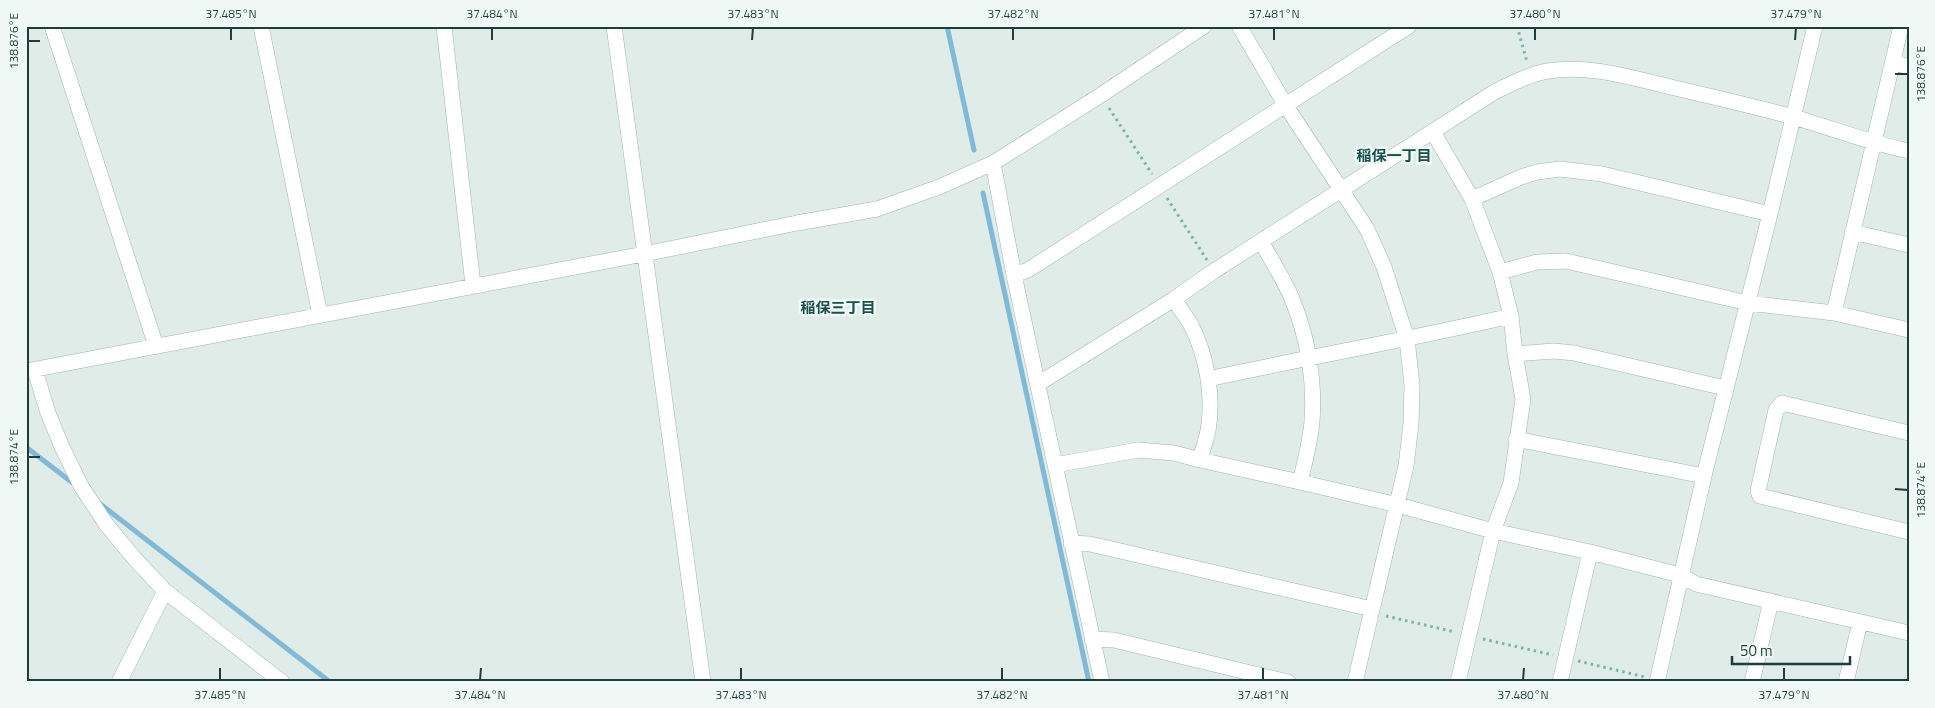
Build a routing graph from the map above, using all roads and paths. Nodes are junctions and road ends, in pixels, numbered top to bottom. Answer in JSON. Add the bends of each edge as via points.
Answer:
{"nodes":[{"id":1,"x":52,"y":26,"type":"edge"},
{"id":2,"x":260,"y":26,"type":"edge"},
{"id":3,"x":444,"y":26,"type":"edge"},
{"id":4,"x":614,"y":26,"type":"edge"},
{"id":5,"x":1204,"y":26,"type":"edge"},
{"id":6,"x":1239,"y":26,"type":"edge"},
{"id":7,"x":1409,"y":26,"type":"edge"},
{"id":8,"x":1517,"y":26,"type":"edge"},
{"id":9,"x":1815,"y":26,"type":"edge"},
{"id":10,"x":1901,"y":26,"type":"edge"},
{"id":11,"x":1893,"y":62,"type":"junction"},
{"id":12,"x":1909,"y":67,"type":"edge"},
{"id":13,"x":1531,"y":75,"type":"junction"},
{"id":14,"x":1286,"y":106,"type":"junction"},
{"id":15,"x":1793,"y":117,"type":"junction"},
{"id":16,"x":1433,"y":132,"type":"junction"},
{"id":17,"x":1873,"y":142,"type":"junction"},
{"id":18,"x":1909,"y":152,"type":"edge"},
{"id":19,"x":993,"y":163,"type":"junction"},
{"id":20,"x":1341,"y":190,"type":"junction"},
{"id":21,"x":1472,"y":199,"type":"junction"},
{"id":22,"x":1770,"y":214,"type":"junction"},
{"id":23,"x":1852,"y":232,"type":"junction"},
{"id":24,"x":1261,"y":242,"type":"junction"},
{"id":25,"x":1909,"y":245,"type":"edge"},
{"id":26,"x":644,"y":254,"type":"junction"},
{"id":27,"x":1500,"y":272,"type":"junction"},
{"id":28,"x":1014,"y":275,"type":"junction"},
{"id":29,"x":473,"y":285,"type":"junction"},
{"id":30,"x":1174,"y":299,"type":"junction"},
{"id":31,"x":1748,"y":302,"type":"junction"},
{"id":32,"x":1834,"y":313,"type":"junction"},
{"id":33,"x":320,"y":315,"type":"junction"},
{"id":34,"x":1511,"y":316,"type":"junction"},
{"id":35,"x":1909,"y":330,"type":"edge"},
{"id":36,"x":1407,"y":339,"type":"junction"},
{"id":37,"x":156,"y":346,"type":"junction"},
{"id":38,"x":1515,"y":354,"type":"junction"},
{"id":39,"x":1308,"y":358,"type":"junction"},
{"id":40,"x":31,"y":370,"type":"edge"},
{"id":41,"x":1208,"y":379,"type":"junction"},
{"id":42,"x":1038,"y":384,"type":"junction"},
{"id":43,"x":1725,"y":388,"type":"junction"},
{"id":44,"x":1909,"y":433,"type":"edge"},
{"id":45,"x":1516,"y":439,"type":"junction"},
{"id":46,"x":1200,"y":460,"type":"junction"},
{"id":47,"x":1055,"y":465,"type":"junction"},
{"id":48,"x":1704,"y":476,"type":"junction"},
{"id":49,"x":1300,"y":482,"type":"junction"},
{"id":50,"x":1398,"y":505,"type":"junction"},
{"id":51,"x":1494,"y":531,"type":"junction"},
{"id":52,"x":1909,"y":532,"type":"edge"},
{"id":53,"x":1071,"y":543,"type":"junction"},
{"id":54,"x":1590,"y":552,"type":"junction"},
{"id":55,"x":1680,"y":575,"type":"junction"},
{"id":56,"x":165,"y":591,"type":"junction"},
{"id":57,"x":1771,"y":601,"type":"junction"},
{"id":58,"x":1372,"y":609,"type":"junction"},
{"id":59,"x":1860,"y":622,"type":"junction"},
{"id":60,"x":1909,"y":633,"type":"edge"},
{"id":61,"x":1469,"y":635,"type":"junction"},
{"id":62,"x":1092,"y":639,"type":"junction"},
{"id":63,"x":1566,"y":658,"type":"junction"},
{"id":64,"x":1658,"y":681,"type":"edge"},
{"id":65,"x":119,"y":682,"type":"edge"},
{"id":66,"x":282,"y":682,"type":"edge"},
{"id":67,"x":703,"y":682,"type":"edge"},
{"id":68,"x":1102,"y":682,"type":"edge"},
{"id":69,"x":1288,"y":682,"type":"edge"},
{"id":70,"x":1355,"y":682,"type":"edge"},
{"id":71,"x":1458,"y":682,"type":"edge"},
{"id":72,"x":1560,"y":682,"type":"edge"},
{"id":73,"x":1752,"y":682,"type":"edge"},
{"id":74,"x":1846,"y":682,"type":"edge"}],
"edges":[{"from":1,"to":37,"type":"street"},
{"from":2,"to":33,"type":"street"},
{"from":3,"to":29,"type":"street"},
{"from":4,"to":26,"type":"street"},
{"from":5,"to":19,"type":"street"},
{"from":6,"to":14,"type":"street"},
{"from":7,"to":14,"type":"street"},
{"from":8,"to":13,"type":"path"},
{"from":9,"to":15,"type":"street"},
{"from":10,"to":11,"type":"street"},
{"from":11,"to":12,"type":"street"},
{"from":11,"to":17,"type":"street"},
{"from":13,"to":15,"type":"street","via":[[1570,69],[1593,71]]},
{"from":13,"to":16,"type":"street","via":[[1496,91]]},
{"from":14,"to":20,"type":"street"},
{"from":14,"to":28,"type":"street","via":[[1028,270]]},
{"from":15,"to":17,"type":"street"},
{"from":15,"to":22,"type":"street"},
{"from":16,"to":20,"type":"street"},
{"from":16,"to":21,"type":"street"},
{"from":17,"to":18,"type":"street"},
{"from":17,"to":23,"type":"street"},
{"from":19,"to":26,"type":"street","via":[[939,188],[877,209]]},
{"from":19,"to":28,"type":"street"},
{"from":20,"to":24,"type":"street"},
{"from":20,"to":36,"type":"street","via":[[1367,229],[1384,267]]},
{"from":21,"to":22,"type":"street","via":[[1521,177],[1560,169],[1602,174]]},
{"from":21,"to":27,"type":"street"},
{"from":22,"to":31,"type":"street"},
{"from":23,"to":25,"type":"street"},
{"from":23,"to":32,"type":"street"},
{"from":24,"to":30,"type":"street"},
{"from":24,"to":39,"type":"street","via":[[1292,298]]},
{"from":26,"to":29,"type":"street"},
{"from":26,"to":67,"type":"street"},
{"from":27,"to":31,"type":"street","via":[[1537,262],[1566,260]]},
{"from":27,"to":34,"type":"street"},
{"from":28,"to":42,"type":"street"},
{"from":29,"to":33,"type":"street"},
{"from":30,"to":41,"type":"street","via":[[1191,326]]},
{"from":30,"to":42,"type":"street"},
{"from":31,"to":32,"type":"street"},
{"from":31,"to":43,"type":"street"},
{"from":32,"to":35,"type":"street"},
{"from":33,"to":37,"type":"street"},
{"from":34,"to":36,"type":"street"},
{"from":34,"to":38,"type":"street"},
{"from":36,"to":39,"type":"street"},
{"from":36,"to":50,"type":"street","via":[[1412,385],[1411,424]]},
{"from":37,"to":40,"type":"street"},
{"from":38,"to":43,"type":"street","via":[[1574,353]]},
{"from":38,"to":45,"type":"street","via":[[1523,399]]},
{"from":39,"to":41,"type":"street"},
{"from":39,"to":49,"type":"street","via":[[1313,388],[1312,422]]},
{"from":40,"to":56,"type":"street","via":[[81,486],[106,524]]},
{"from":41,"to":46,"type":"street","via":[[1208,430]]},
{"from":42,"to":47,"type":"street"},
{"from":43,"to":48,"type":"street"},
{"from":44,"to":52,"type":"street","via":[[1782,403],[1776,410],[1758,491],[1760,496]]},
{"from":45,"to":48,"type":"street"},
{"from":45,"to":51,"type":"street","via":[[1511,482]]},
{"from":46,"to":47,"type":"street","via":[[1174,453],[1138,450]]},
{"from":46,"to":49,"type":"street"},
{"from":47,"to":53,"type":"street"},
{"from":48,"to":55,"type":"street"},
{"from":49,"to":50,"type":"street"},
{"from":50,"to":51,"type":"street"},
{"from":50,"to":58,"type":"street"},
{"from":51,"to":54,"type":"street"},
{"from":51,"to":61,"type":"street"},
{"from":53,"to":58,"type":"street","via":[[1090,544]]},
{"from":53,"to":62,"type":"street"},
{"from":54,"to":55,"type":"street"},
{"from":54,"to":63,"type":"street"},
{"from":55,"to":57,"type":"street","via":[[1696,584]]},
{"from":55,"to":64,"type":"street"},
{"from":56,"to":65,"type":"street"},
{"from":56,"to":66,"type":"street"},
{"from":57,"to":59,"type":"street"},
{"from":57,"to":73,"type":"street"},
{"from":58,"to":61,"type":"path","via":[[1384,616]]},
{"from":58,"to":70,"type":"street"},
{"from":59,"to":60,"type":"street"},
{"from":59,"to":74,"type":"street"},
{"from":61,"to":63,"type":"path"},
{"from":61,"to":71,"type":"street"},
{"from":62,"to":68,"type":"street"},
{"from":62,"to":69,"type":"street","via":[[1114,640]]},
{"from":63,"to":64,"type":"path"},
{"from":63,"to":72,"type":"street"}]}
